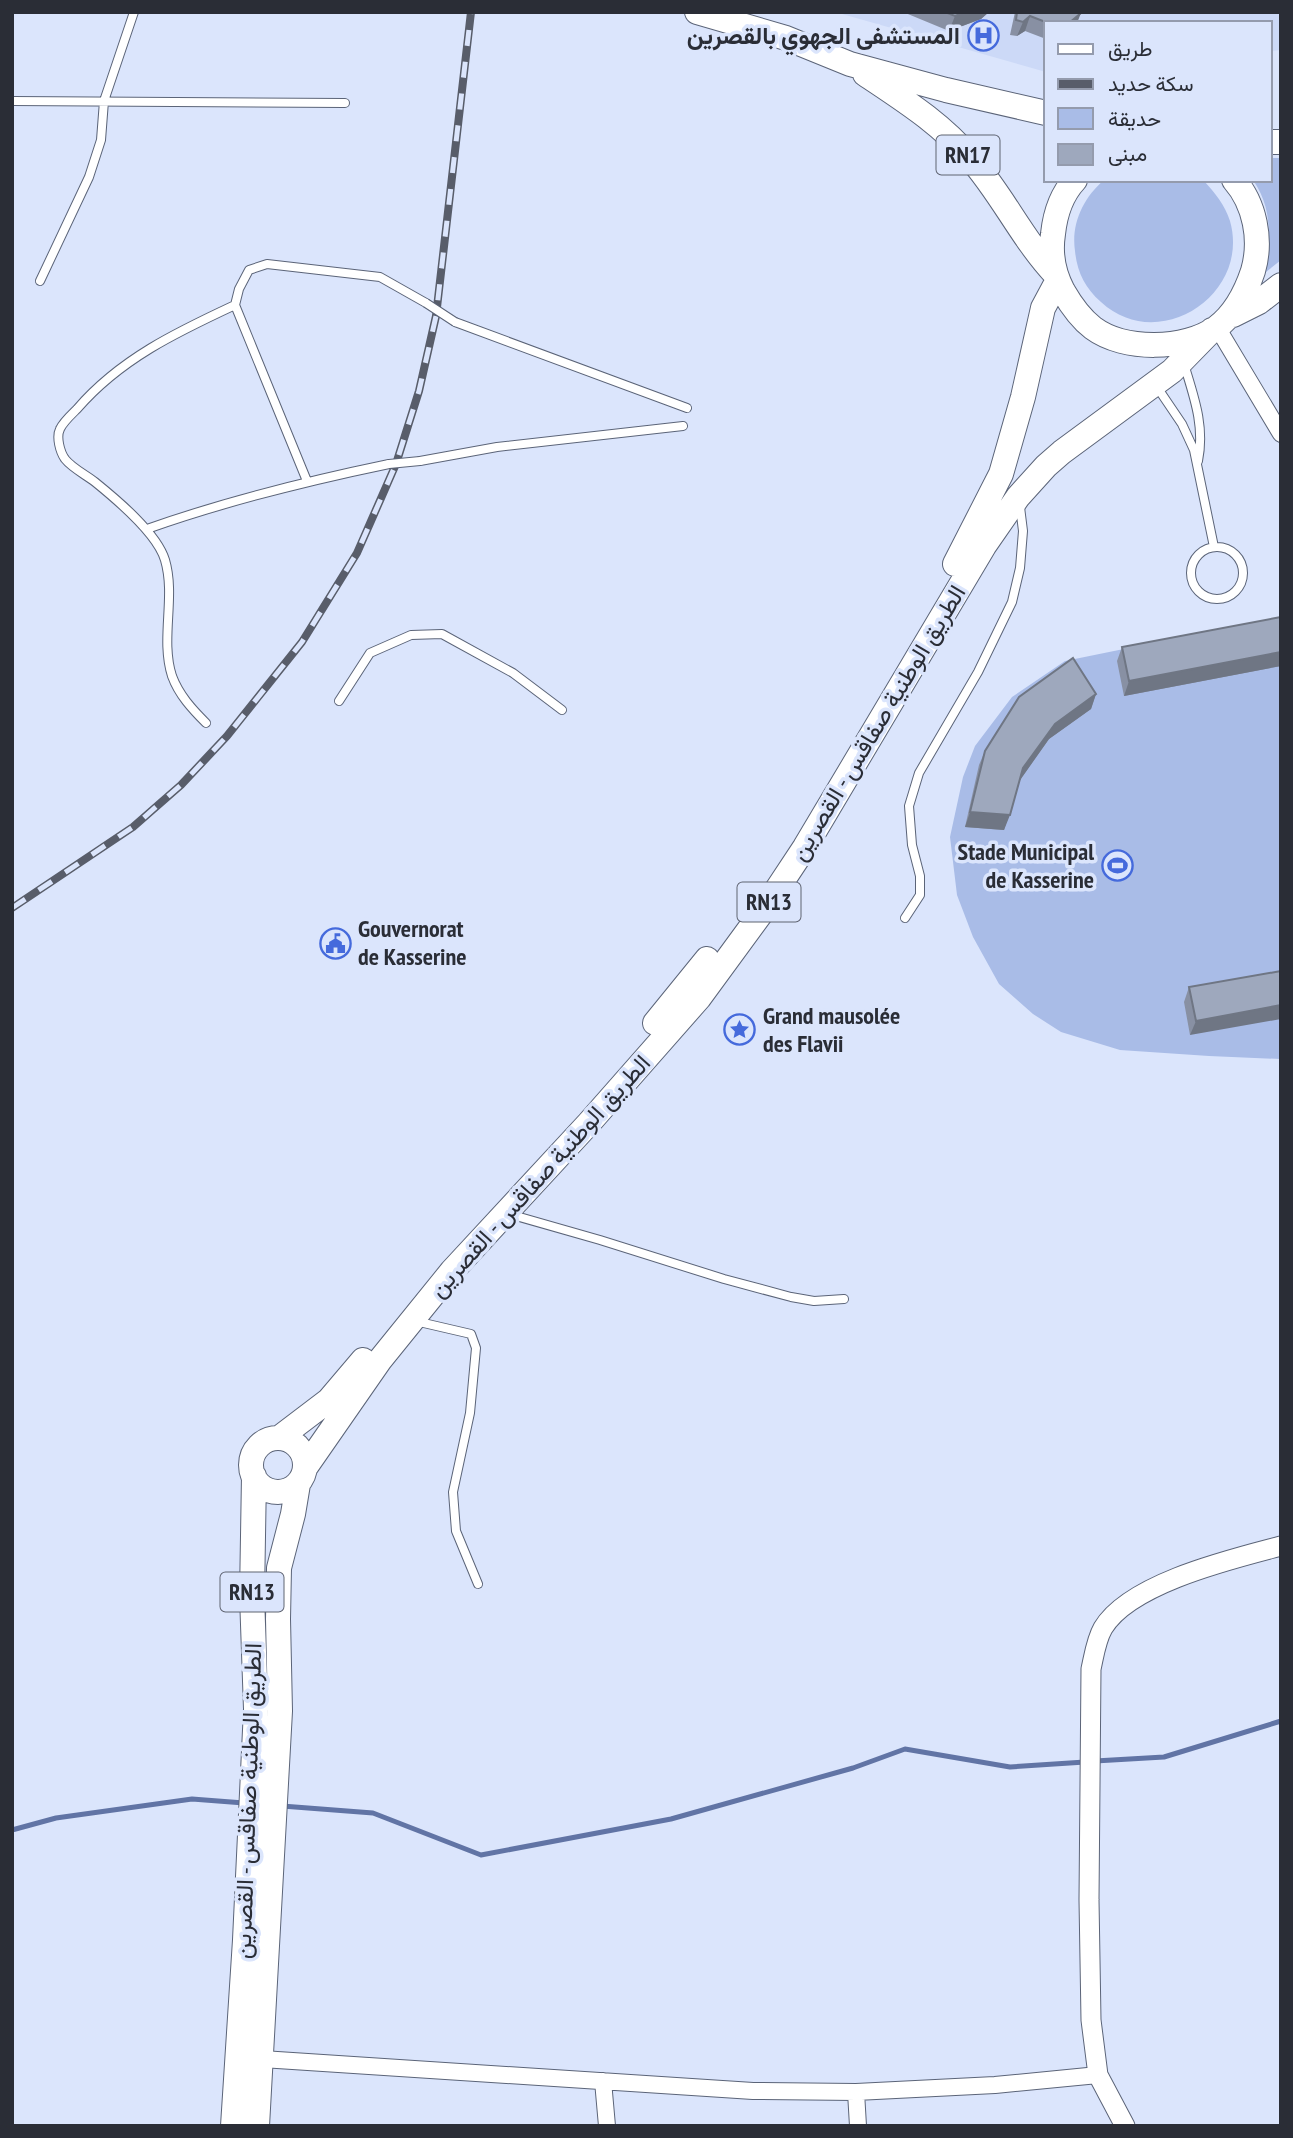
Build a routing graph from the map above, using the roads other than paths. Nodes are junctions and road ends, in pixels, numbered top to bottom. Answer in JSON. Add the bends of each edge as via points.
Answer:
{"nodes":[{"id":1,"x":134,"y":12,"type":"edge"},
{"id":2,"x":697,"y":12,"type":"edge"},
{"id":3,"x":850,"y":64,"type":"junction"},
{"id":4,"x":12,"y":101,"type":"edge"},
{"id":5,"x":104,"y":101,"type":"junction"},
{"id":6,"x":345,"y":103,"type":"dead end"},
{"id":7,"x":1044,"y":112,"type":"edge"},
{"id":8,"x":1073,"y":182,"type":"edge"},
{"id":9,"x":1236,"y":182,"type":"edge"},
{"id":10,"x":1057,"y":278,"type":"junction"},
{"id":11,"x":40,"y":281,"type":"dead end"},
{"id":12,"x":1281,"y":285,"type":"edge"},
{"id":13,"x":235,"y":304,"type":"junction"},
{"id":14,"x":1218,"y":325,"type":"junction"},
{"id":15,"x":1183,"y":362,"type":"junction"},
{"id":16,"x":1155,"y":384,"type":"junction"},
{"id":17,"x":687,"y":408,"type":"dead end"},
{"id":18,"x":683,"y":426,"type":"dead end"},
{"id":19,"x":1281,"y":434,"type":"edge"},
{"id":20,"x":1198,"y":464,"type":"junction"},
{"id":21,"x":307,"y":481,"type":"junction"},
{"id":22,"x":1018,"y":497,"type":"junction"},
{"id":23,"x":147,"y":529,"type":"junction"},
{"id":24,"x":1214,"y":547,"type":"junction"},
{"id":25,"x":338,"y":701,"type":"dead end"},
{"id":26,"x":562,"y":710,"type":"dead end"},
{"id":27,"x":206,"y":723,"type":"dead end"},
{"id":28,"x":905,"y":918,"type":"dead end"},
{"id":29,"x":506,"y":1213,"type":"junction"},
{"id":30,"x":844,"y":1299,"type":"dead end"},
{"id":31,"x":412,"y":1321,"type":"junction"},
{"id":32,"x":279,"y":1438,"type":"junction"},
{"id":33,"x":254,"y":1476,"type":"junction"},
{"id":34,"x":302,"y":1476,"type":"junction"},
{"id":35,"x":1281,"y":1546,"type":"edge"},
{"id":36,"x":478,"y":1584,"type":"dead end"},
{"id":37,"x":268,"y":1710,"type":"junction"},
{"id":38,"x":257,"y":1939,"type":"junction"},
{"id":39,"x":262,"y":2059,"type":"junction"},
{"id":40,"x":1098,"y":2075,"type":"junction"},
{"id":41,"x":603,"y":2081,"type":"junction"},
{"id":42,"x":856,"y":2092,"type":"junction"},
{"id":43,"x":233,"y":2126,"type":"edge"},
{"id":44,"x":257,"y":2126,"type":"edge"},
{"id":45,"x":607,"y":2126,"type":"edge"},
{"id":46,"x":858,"y":2126,"type":"edge"},
{"id":47,"x":1125,"y":2126,"type":"edge"}],
"edges":[{"from":1,"to":5,"type":"lane"},
{"from":2,"to":3,"type":"main road","number":"RN17","via":[[786,38]]},
{"from":3,"to":7,"type":"main road","number":"RN17"},
{"from":3,"to":10,"type":"main road","number":"RN17","via":[[929,118],[970,158]]},
{"from":4,"to":5,"type":"lane"},
{"from":5,"to":6,"type":"lane"},
{"from":5,"to":11,"type":"lane","via":[[101,140],[89,177]]},
{"from":8,"to":10,"type":"main road","via":[[1055,215],[1051,245]]},
{"from":9,"to":14,"type":"main road","via":[[1255,222],[1257,257],[1247,290]]},
{"from":10,"to":14,"type":"main road","via":[[1073,308],[1095,329],[1122,341],[1152,346],[1183,342]]},
{"from":10,"to":32,"type":"main road","name":"الطريق الوطنية صفاقس - القصرين","number":"RN13","via":[[1043,308],[1001,474],[967,544],[764,883],[679,995],[329,1400]]},
{"from":12,"to":14,"type":"main road"},
{"from":13,"to":17,"type":"lane","bridge":true,"via":[[249,270],[267,264],[380,277],[455,322]]},
{"from":13,"to":21,"type":"lane"},
{"from":13,"to":23,"type":"lane","via":[[177,332],[114,371],[60,429],[59,445],[65,459]]},
{"from":14,"to":15,"type":"main road","name":"الطريق الوطنية صفاقس - القصرين","number":"RN13"},
{"from":14,"to":19,"type":"street"},
{"from":15,"to":16,"type":"main road","name":"الطريق الوطنية صفاقس - القصرين","number":"RN13"},
{"from":15,"to":20,"type":"lane","via":[[1200,419]]},
{"from":16,"to":20,"type":"lane","via":[[1189,436]]},
{"from":16,"to":22,"type":"main road","name":"الطريق الوطنية صفاقس - القصرين","number":"RN13","via":[[1062,452]]},
{"from":18,"to":21,"type":"lane","bridge":true,"via":[[498,447]]},
{"from":20,"to":24,"type":"lane"},
{"from":21,"to":23,"type":"lane"},
{"from":22,"to":28,"type":"lane","via":[[1023,531],[1012,602],[919,773],[909,806],[920,895]]},
{"from":22,"to":29,"type":"main road","name":"الطريق الوطنية صفاقس - القصرين","number":"RN13","via":[[762,912],[699,998]]},
{"from":23,"to":27,"type":"lane","via":[[164,559],[172,676],[187,704]]},
{"from":24,"to":24,"type":"lane","via":[[1194,560],[1191,576],[1200,592],[1225,598],[1239,587],[1243,569],[1236,555]]},
{"from":25,"to":26,"type":"lane","via":[[370,653],[411,635],[442,634],[513,673]]},
{"from":29,"to":30,"type":"lane","via":[[791,1297]]},
{"from":29,"to":31,"type":"main road","name":"الطريق الوطنية صفاقس - القصرين","number":"RN13"},
{"from":31,"to":34,"type":"main road","name":"الطريق الوطنية صفاقس - القصرين","number":"RN13","via":[[380,1360]]},
{"from":31,"to":36,"type":"lane","via":[[471,1334],[477,1348],[470,1413],[453,1492],[456,1531]]},
{"from":32,"to":33,"type":"main road","number":"RN13","via":[[256,1450],[251,1467]]},
{"from":32,"to":34,"type":"main road","via":[[301,1451],[305,1459]]},
{"from":33,"to":34,"type":"main road","via":[[274,1492],[291,1489]]},
{"from":33,"to":37,"type":"main road","name":"الطريق الوطنية صفاقس - القصرين","number":"RN13","via":[[252,1596]]},
{"from":34,"to":37,"type":"main road","name":"الطريق الوطنية صفاقس - القصرين","number":"RN13","via":[[279,1568]]},
{"from":35,"to":40,"type":"street","via":[[1154,1588],[1130,1601],[1103,1629],[1091,1669],[1091,2020]]},
{"from":37,"to":38,"type":"main road","name":"الطريق الوطنية صفاقس - القصرين","number":"RN13"},
{"from":38,"to":39,"type":"main road","name":"الطريق الوطنية صفاقس - القصرين","number":"RN13"},
{"from":38,"to":43,"type":"main road","name":"الطريق الوطنية صفاقس - القصرين","number":"RN13"},
{"from":39,"to":41,"type":"street"},
{"from":39,"to":44,"type":"main road","name":"الطريق الوطنية صفاقس - القصرين","number":"RN13"},
{"from":40,"to":42,"type":"street"},
{"from":40,"to":47,"type":"street"},
{"from":41,"to":42,"type":"street"},
{"from":41,"to":45,"type":"street"},
{"from":42,"to":46,"type":"street"}]}
